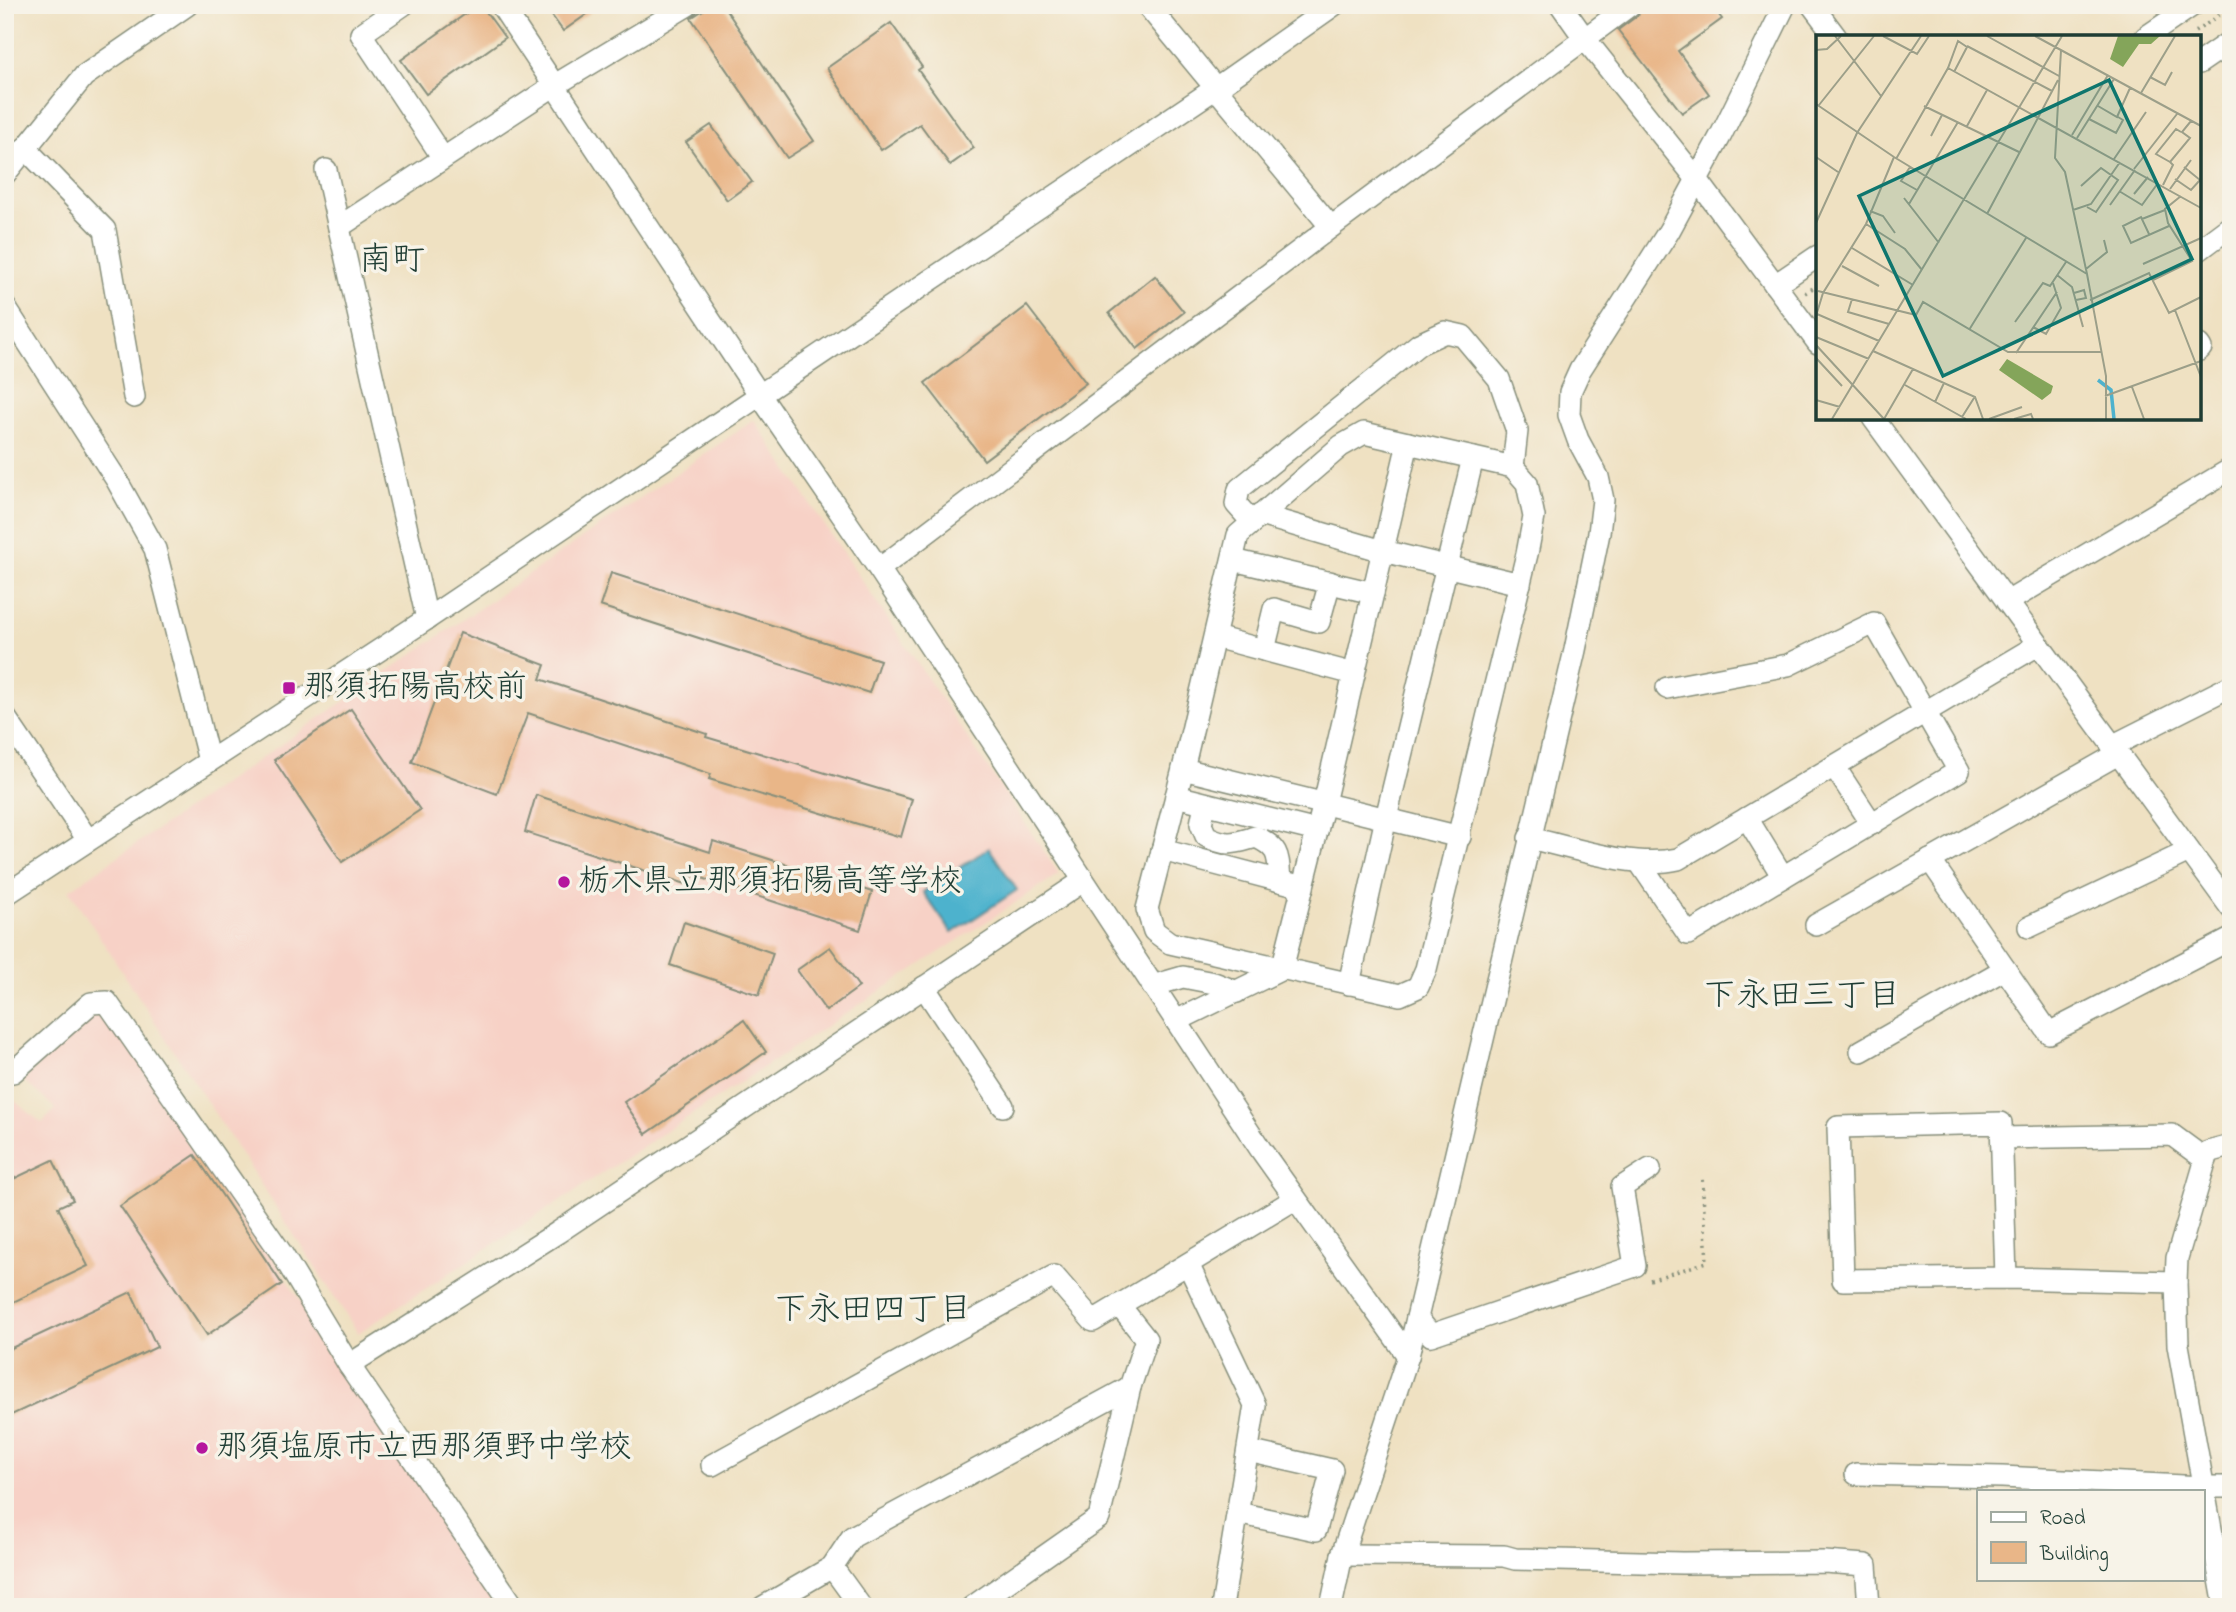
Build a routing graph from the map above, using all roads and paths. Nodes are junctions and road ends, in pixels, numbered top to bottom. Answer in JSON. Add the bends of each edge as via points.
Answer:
{"nodes":[{"id":1,"x":187,"y":5,"type":"edge"},
{"id":2,"x":403,"y":5,"type":"edge"},
{"id":3,"x":501,"y":5,"type":"edge"},
{"id":4,"x":688,"y":5,"type":"edge"},
{"id":5,"x":1147,"y":5,"type":"edge"},
{"id":6,"x":1334,"y":5,"type":"edge"},
{"id":7,"x":1561,"y":5,"type":"edge"},
{"id":8,"x":1630,"y":5,"type":"edge"},
{"id":9,"x":1785,"y":5,"type":"edge"},
{"id":10,"x":1812,"y":5,"type":"edge"},
{"id":11,"x":2193,"y":5,"type":"edge"},
{"id":12,"x":2231,"y":8,"type":"edge"},
{"id":13,"x":1834,"y":35,"type":"edge"},
{"id":14,"x":2149,"y":35,"type":"edge"},
{"id":15,"x":2190,"y":35,"type":"edge"},
{"id":16,"x":1585,"y":39,"type":"junction"},
{"id":17,"x":2231,"y":41,"type":"edge"},
{"id":18,"x":2201,"y":61,"type":"edge"},
{"id":19,"x":555,"y":85,"type":"junction"},
{"id":20,"x":1216,"y":89,"type":"junction"},
{"id":21,"x":25,"y":148,"type":"junction"},
{"id":22,"x":443,"y":159,"type":"junction"},
{"id":23,"x":326,"y":170,"type":"dead end"},
{"id":24,"x":5,"y":174,"type":"edge"},
{"id":25,"x":1696,"y":178,"type":"junction"},
{"id":26,"x":2231,"y":226,"type":"edge"},
{"id":27,"x":339,"y":227,"type":"junction"},
{"id":28,"x":1331,"y":227,"type":"junction"},
{"id":29,"x":2201,"y":248,"type":"edge"},
{"id":30,"x":1816,"y":257,"type":"edge"},
{"id":31,"x":1775,"y":285,"type":"junction"},
{"id":32,"x":5,"y":307,"type":"edge"},
{"id":33,"x":1811,"y":320,"type":"edge"},
{"id":34,"x":759,"y":394,"type":"junction"},
{"id":35,"x":134,"y":397,"type":"dead end"},
{"id":36,"x":1874,"y":420,"type":"edge"},
{"id":37,"x":1408,"y":443,"type":"junction"},
{"id":38,"x":1473,"y":458,"type":"junction"},
{"id":39,"x":1513,"y":467,"type":"junction"},
{"id":40,"x":2231,"y":470,"type":"edge"},
{"id":41,"x":1256,"y":519,"type":"junction"},
{"id":42,"x":1383,"y":551,"type":"junction"},
{"id":43,"x":1233,"y":560,"type":"junction"},
{"id":44,"x":1447,"y":565,"type":"junction"},
{"id":45,"x":878,"y":569,"type":"junction"},
{"id":46,"x":1330,"y":582,"type":"junction"},
{"id":47,"x":1520,"y":584,"type":"junction"},
{"id":48,"x":1373,"y":593,"type":"junction"},
{"id":49,"x":2007,"y":602,"type":"junction"},
{"id":50,"x":427,"y":619,"type":"junction"},
{"id":51,"x":1215,"y":637,"type":"junction"},
{"id":52,"x":2038,"y":645,"type":"junction"},
{"id":53,"x":1264,"y":650,"type":"junction"},
{"id":54,"x":1354,"y":674,"type":"junction"},
{"id":55,"x":2231,"y":686,"type":"edge"},
{"id":56,"x":1667,"y":688,"type":"dead end"},
{"id":57,"x":1924,"y":713,"type":"junction"},
{"id":58,"x":5,"y":717,"type":"edge"},
{"id":59,"x":2115,"y":750,"type":"junction"},
{"id":60,"x":209,"y":761,"type":"junction"},
{"id":61,"x":1834,"y":766,"type":"junction"},
{"id":62,"x":1183,"y":769,"type":"junction"},
{"id":63,"x":1176,"y":796,"type":"junction"},
{"id":64,"x":1324,"y":803,"type":"junction"},
{"id":65,"x":1205,"y":804,"type":"junction"},
{"id":66,"x":1386,"y":818,"type":"junction"},
{"id":67,"x":1747,"y":818,"type":"junction"},
{"id":68,"x":1872,"y":824,"type":"junction"},
{"id":69,"x":1317,"y":831,"type":"junction"},
{"id":70,"x":1460,"y":836,"type":"junction"},
{"id":71,"x":1529,"y":838,"type":"junction"},
{"id":72,"x":88,"y":840,"type":"junction"},
{"id":73,"x":1162,"y":850,"type":"junction"},
{"id":74,"x":2189,"y":851,"type":"junction"},
{"id":75,"x":1930,"y":860,"type":"junction"},
{"id":76,"x":1640,"y":863,"type":"junction"},
{"id":77,"x":1783,"y":877,"type":"junction"},
{"id":78,"x":1083,"y":881,"type":"junction"},
{"id":79,"x":1280,"y":881,"type":"junction"},
{"id":80,"x":1303,"y":887,"type":"junction"},
{"id":81,"x":5,"y":895,"type":"edge"},
{"id":82,"x":2231,"y":908,"type":"edge"},
{"id":83,"x":1816,"y":925,"type":"dead end"},
{"id":84,"x":2029,"y":928,"type":"dead end"},
{"id":85,"x":2231,"y":939,"type":"edge"},
{"id":86,"x":2005,"y":968,"type":"junction"},
{"id":87,"x":1282,"y":969,"type":"junction"},
{"id":88,"x":1349,"y":984,"type":"junction"},
{"id":89,"x":1152,"y":986,"type":"junction"},
{"id":90,"x":924,"y":987,"type":"junction"},
{"id":91,"x":1237,"y":992,"type":"junction"},
{"id":92,"x":1176,"y":1021,"type":"junction"},
{"id":93,"x":1861,"y":1051,"type":"dead end"},
{"id":94,"x":5,"y":1066,"type":"edge"},
{"id":95,"x":1003,"y":1106,"type":"dead end"},
{"id":96,"x":2001,"y":1138,"type":"junction"},
{"id":97,"x":2231,"y":1146,"type":"edge"},
{"id":98,"x":2206,"y":1160,"type":"junction"},
{"id":99,"x":1650,"y":1169,"type":"dead end"},
{"id":100,"x":1296,"y":1199,"type":"junction"},
{"id":101,"x":1188,"y":1264,"type":"junction"},
{"id":102,"x":2006,"y":1278,"type":"junction"},
{"id":103,"x":2176,"y":1282,"type":"junction"},
{"id":104,"x":1119,"y":1305,"type":"junction"},
{"id":105,"x":1417,"y":1318,"type":"junction"},
{"id":106,"x":1408,"y":1356,"type":"junction"},
{"id":107,"x":349,"y":1365,"type":"junction"},
{"id":108,"x":1130,"y":1387,"type":"junction"},
{"id":109,"x":1248,"y":1451,"type":"junction"},
{"id":110,"x":712,"y":1465,"type":"dead end"},
{"id":111,"x":1856,"y":1474,"type":"dead end"},
{"id":112,"x":2203,"y":1487,"type":"junction"},
{"id":113,"x":2231,"y":1487,"type":"edge"},
{"id":114,"x":2204,"y":1490,"type":"edge"},
{"id":115,"x":2204,"y":1492,"type":"edge"},
{"id":116,"x":1238,"y":1513,"type":"junction"},
{"id":117,"x":1342,"y":1556,"type":"junction"},
{"id":118,"x":832,"y":1567,"type":"junction"},
{"id":119,"x":514,"y":1607,"type":"edge"},
{"id":120,"x":763,"y":1607,"type":"edge"},
{"id":121,"x":861,"y":1607,"type":"edge"},
{"id":122,"x":972,"y":1607,"type":"edge"},
{"id":123,"x":1222,"y":1607,"type":"edge"},
{"id":124,"x":1331,"y":1607,"type":"edge"},
{"id":125,"x":1869,"y":1607,"type":"edge"},
{"id":126,"x":2225,"y":1607,"type":"edge"}],
"edges":[{"from":1,"to":21,"type":"street","via":[[84,75]]},
{"from":2,"to":22,"type":"street","via":[[361,34]]},
{"from":3,"to":19,"type":"street"},
{"from":4,"to":19,"type":"street"},
{"from":5,"to":20,"type":"street"},
{"from":6,"to":20,"type":"street"},
{"from":7,"to":16,"type":"street"},
{"from":8,"to":16,"type":"street"},
{"from":9,"to":25,"type":"street"},
{"from":10,"to":13,"type":"street"},
{"from":11,"to":14,"type":"street"},
{"from":12,"to":15,"type":"path"},
{"from":16,"to":25,"type":"street"},
{"from":16,"to":28,"type":"street"},
{"from":17,"to":18,"type":"street"},
{"from":19,"to":22,"type":"street"},
{"from":19,"to":34,"type":"street"},
{"from":20,"to":28,"type":"street"},
{"from":20,"to":34,"type":"street"},
{"from":21,"to":24,"type":"street"},
{"from":21,"to":35,"type":"street","via":[[105,230]]},
{"from":22,"to":27,"type":"street"},
{"from":23,"to":27,"type":"street"},
{"from":25,"to":31,"type":"street"},
{"from":25,"to":71,"type":"street","via":[[1669,231],[1570,392],[1569,415],[1598,478],[1603,500],[1575,650]]},
{"from":26,"to":29,"type":"street"},
{"from":27,"to":50,"type":"street"},
{"from":28,"to":45,"type":"street"},
{"from":30,"to":31,"type":"street"},
{"from":31,"to":33,"type":"street"},
{"from":32,"to":60,"type":"street","via":[[116,479],[155,549]]},
{"from":34,"to":45,"type":"street"},
{"from":34,"to":50,"type":"street"},
{"from":36,"to":49,"type":"street"},
{"from":37,"to":38,"type":"street"},
{"from":37,"to":41,"type":"street","via":[[1364,433],[1341,446]]},
{"from":37,"to":42,"type":"street"},
{"from":38,"to":39,"type":"street"},
{"from":38,"to":44,"type":"street"},
{"from":39,"to":41,"type":"street","via":[[1517,431],[1499,379],[1463,336],[1445,332],[1419,344],[1238,489],[1236,504]]},
{"from":39,"to":47,"type":"street","via":[[1527,483],[1534,517]]},
{"from":40,"to":49,"type":"street"},
{"from":41,"to":42,"type":"street"},
{"from":41,"to":43,"type":"street","via":[[1238,535]]},
{"from":42,"to":44,"type":"street"},
{"from":42,"to":48,"type":"street"},
{"from":43,"to":46,"type":"street"},
{"from":43,"to":51,"type":"street"},
{"from":44,"to":47,"type":"street"},
{"from":44,"to":66,"type":"street"},
{"from":45,"to":78,"type":"street"},
{"from":46,"to":48,"type":"street"},
{"from":46,"to":53,"type":"street","via":[[1319,622],[1274,610]]},
{"from":47,"to":70,"type":"street"},
{"from":48,"to":54,"type":"street"},
{"from":49,"to":52,"type":"street"},
{"from":50,"to":60,"type":"street"},
{"from":51,"to":53,"type":"street"},
{"from":51,"to":62,"type":"street"},
{"from":52,"to":57,"type":"street"},
{"from":52,"to":59,"type":"street"},
{"from":53,"to":54,"type":"street"},
{"from":54,"to":64,"type":"street"},
{"from":55,"to":59,"type":"street"},
{"from":56,"to":57,"type":"street","via":[[1788,665],[1874,623]]},
{"from":57,"to":61,"type":"street"},
{"from":57,"to":68,"type":"street","via":[[1959,771]]},
{"from":58,"to":72,"type":"street"},
{"from":59,"to":74,"type":"street"},
{"from":59,"to":75,"type":"street"},
{"from":60,"to":72,"type":"street"},
{"from":61,"to":67,"type":"street"},
{"from":61,"to":68,"type":"street"},
{"from":62,"to":63,"type":"street"},
{"from":62,"to":64,"type":"street"},
{"from":63,"to":65,"type":"street"},
{"from":63,"to":73,"type":"street"},
{"from":64,"to":66,"type":"street"},
{"from":64,"to":69,"type":"street"},
{"from":65,"to":69,"type":"street"},
{"from":65,"to":79,"type":"street","via":[[1201,824],[1206,836],[1220,843],[1256,837],[1269,843],[1278,852]]},
{"from":66,"to":70,"type":"street"},
{"from":66,"to":88,"type":"street"},
{"from":67,"to":76,"type":"street","via":[[1678,859]]},
{"from":67,"to":77,"type":"street"},
{"from":68,"to":77,"type":"street"},
{"from":69,"to":80,"type":"street"},
{"from":70,"to":88,"type":"street","via":[[1418,987],[1400,995]]},
{"from":71,"to":76,"type":"street"},
{"from":71,"to":105,"type":"street"},
{"from":72,"to":81,"type":"street"},
{"from":73,"to":79,"type":"street"},
{"from":73,"to":87,"type":"street","via":[[1147,909],[1154,931],[1170,943]]},
{"from":74,"to":82,"type":"street"},
{"from":74,"to":84,"type":"street"},
{"from":75,"to":83,"type":"street"},
{"from":75,"to":86,"type":"street"},
{"from":76,"to":77,"type":"street","via":[[1688,934]]},
{"from":78,"to":89,"type":"street"},
{"from":78,"to":90,"type":"street"},
{"from":79,"to":80,"type":"street"},
{"from":80,"to":87,"type":"street"},
{"from":85,"to":86,"type":"street","via":[[2049,1033]]},
{"from":86,"to":93,"type":"street"},
{"from":87,"to":88,"type":"street"},
{"from":87,"to":91,"type":"street"},
{"from":89,"to":91,"type":"street","via":[[1183,977]]},
{"from":89,"to":92,"type":"street"},
{"from":90,"to":95,"type":"street"},
{"from":90,"to":107,"type":"street"},
{"from":91,"to":92,"type":"street"},
{"from":92,"to":100,"type":"street"},
{"from":94,"to":107,"type":"street","via":[[13,1072],[91,1003],[107,1002],[282,1254]]},
{"from":96,"to":98,"type":"street","via":[[2172,1135]]},
{"from":96,"to":102,"type":"street"},
{"from":96,"to":102,"type":"street","via":[[2001,1123],[1838,1127],[1843,1280]]},
{"from":97,"to":98,"type":"street","via":[[2208,1152]]},
{"from":98,"to":103,"type":"street","via":[[2177,1258]]},
{"from":99,"to":105,"type":"street","via":[[1622,1187],[1634,1266],[1431,1335]]},
{"from":100,"to":101,"type":"street"},
{"from":100,"to":106,"type":"street"},
{"from":101,"to":104,"type":"street"},
{"from":101,"to":109,"type":"street","via":[[1255,1405]]},
{"from":102,"to":103,"type":"street"},
{"from":103,"to":112,"type":"street","via":[[2178,1345]]},
{"from":104,"to":108,"type":"street","via":[[1146,1339]]},
{"from":104,"to":110,"type":"street","via":[[1093,1321],[1054,1276]]},
{"from":105,"to":106,"type":"street"},
{"from":106,"to":117,"type":"street"},
{"from":107,"to":119,"type":"street"},
{"from":108,"to":118,"type":"street","via":[[852,1537]]},
{"from":108,"to":122,"type":"street","via":[[1099,1518]]},
{"from":109,"to":116,"type":"street"},
{"from":109,"to":116,"type":"street","via":[[1332,1470],[1316,1530]]},
{"from":111,"to":112,"type":"street"},
{"from":112,"to":113,"type":"street"},
{"from":112,"to":114,"type":"street"},
{"from":115,"to":126,"type":"street"},
{"from":116,"to":123,"type":"street"},
{"from":117,"to":124,"type":"street"},
{"from":117,"to":125,"type":"street","via":[[1866,1564]]},
{"from":118,"to":120,"type":"street"},
{"from":118,"to":121,"type":"street"}]}
